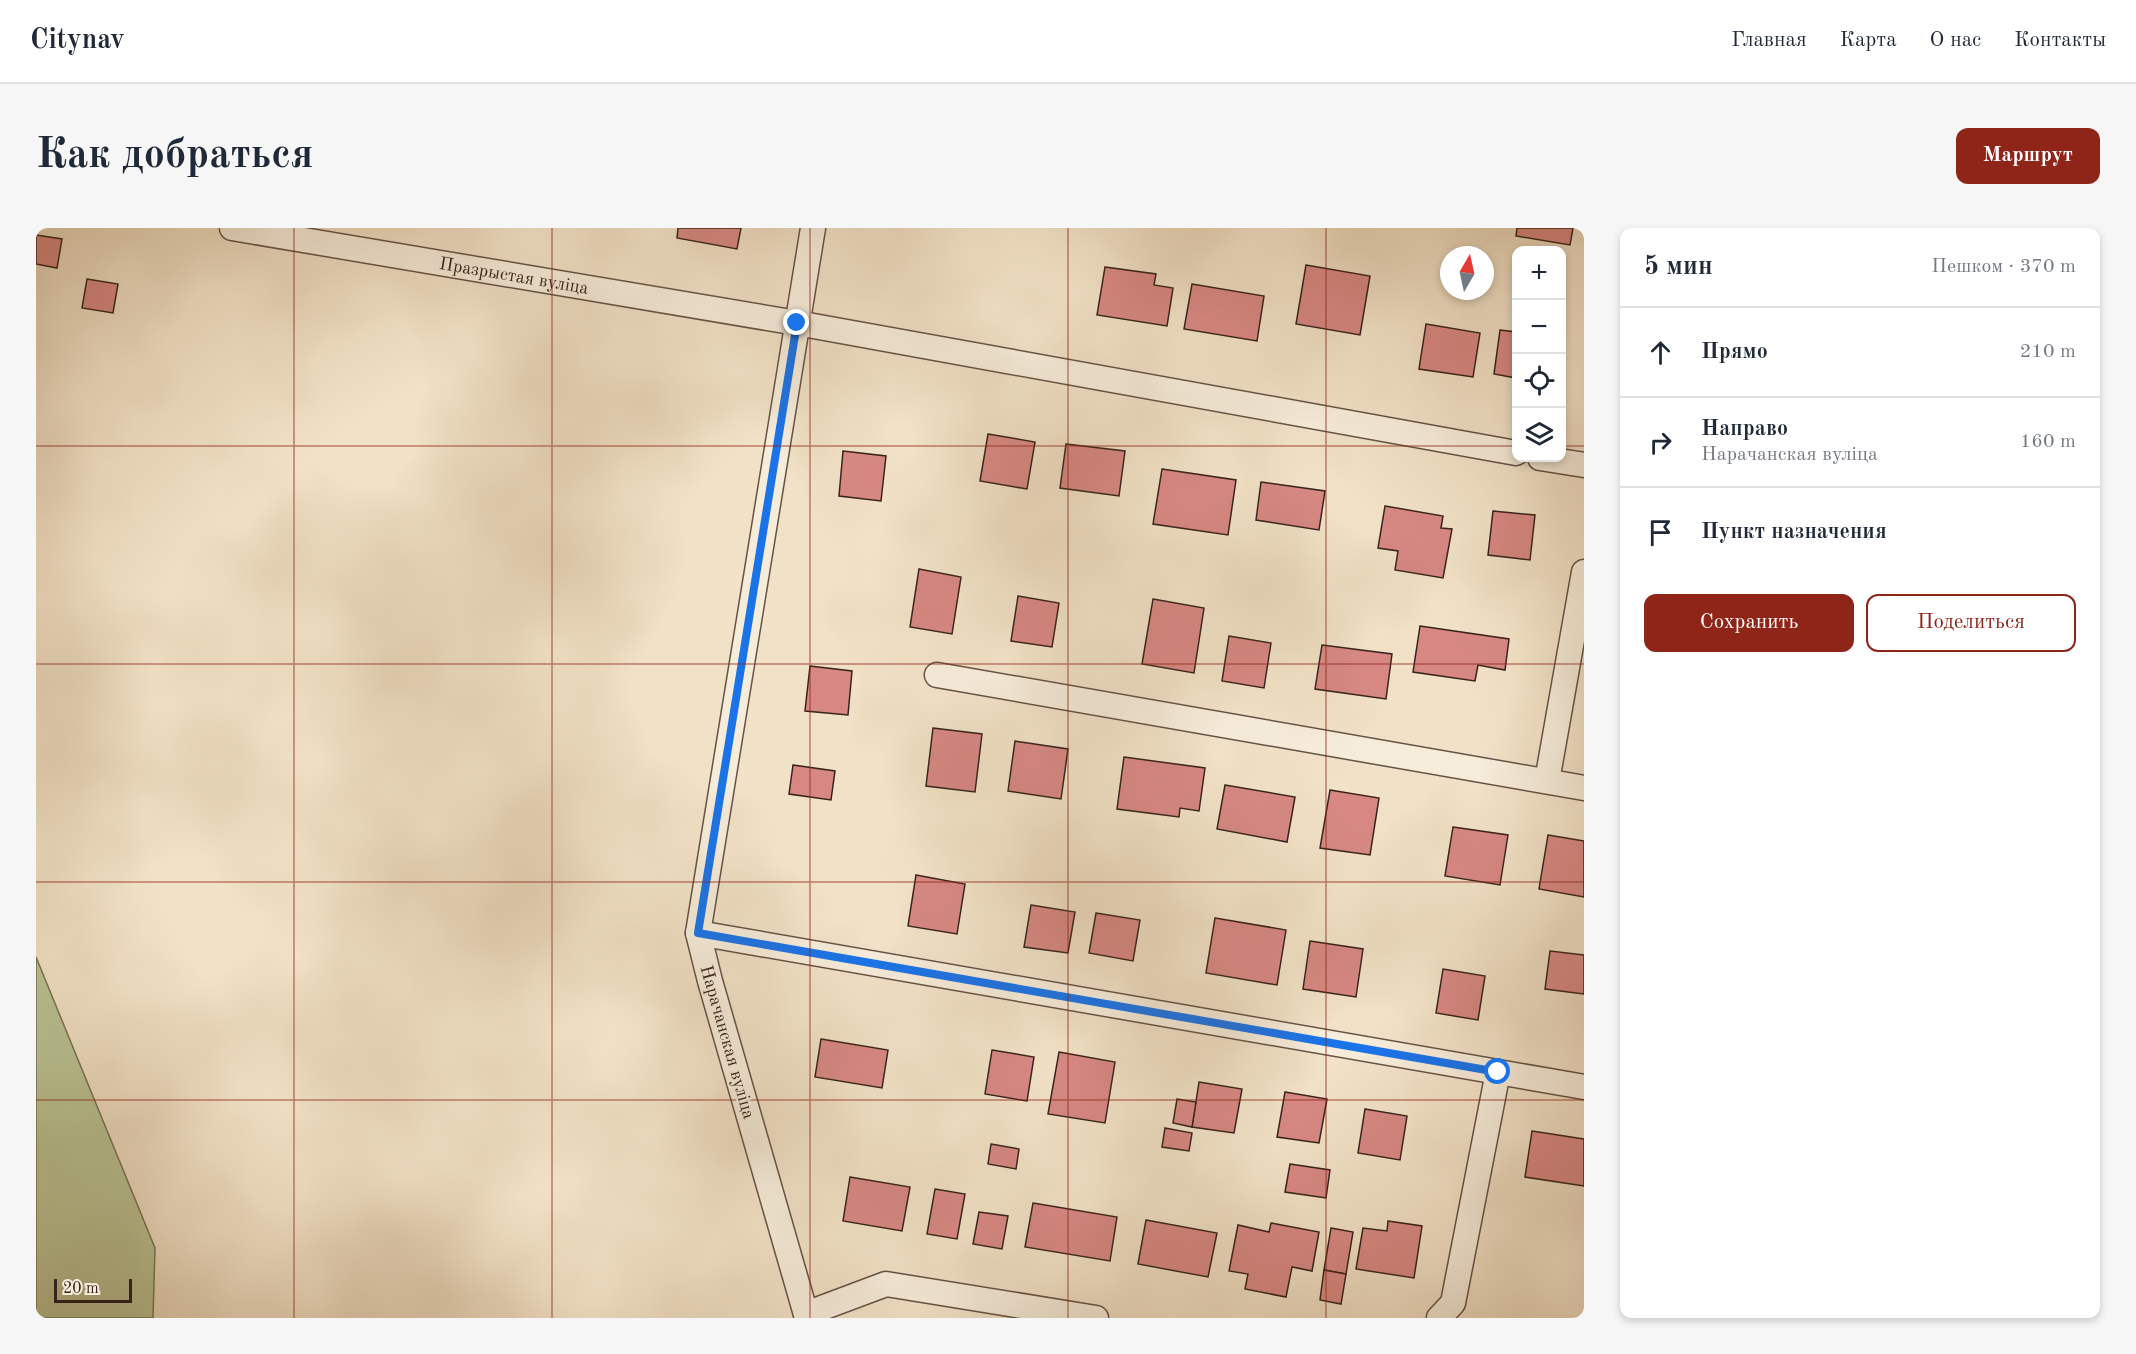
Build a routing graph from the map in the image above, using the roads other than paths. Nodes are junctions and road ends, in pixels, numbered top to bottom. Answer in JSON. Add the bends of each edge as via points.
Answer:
{"nodes":[{"id":1,"x":232,"y":228,"type":"edge"},
{"id":2,"x":813,"y":228,"type":"edge"},
{"id":3,"x":797,"y":323,"type":"junction"},
{"id":4,"x":1512,"y":452,"type":"edge"},
{"id":5,"x":1565,"y":462,"type":"edge"},
{"id":6,"x":1584,"y":465,"type":"edge"},
{"id":7,"x":1584,"y":572,"type":"edge"},
{"id":8,"x":937,"y":675,"type":"dead end"},
{"id":9,"x":1548,"y":781,"type":"junction"},
{"id":10,"x":1584,"y":788,"type":"edge"},
{"id":11,"x":698,"y":933,"type":"junction"},
{"id":12,"x":1498,"y":1072,"type":"junction"},
{"id":13,"x":1584,"y":1087,"type":"edge"},
{"id":14,"x":807,"y":1316,"type":"edge"},
{"id":15,"x":1096,"y":1318,"type":"edge"},
{"id":16,"x":1439,"y":1318,"type":"edge"}],
"edges":[{"from":1,"to":3,"type":"street","name":"Празрыстая вуліца"},
{"from":2,"to":3,"type":"street","name":"Нарачанская вуліца"},
{"from":3,"to":4,"type":"street","name":"Празрыстая вуліца"},
{"from":3,"to":11,"type":"street","name":"Нарачанская вуліца"},
{"from":5,"to":6,"type":"street"},
{"from":7,"to":9,"type":"street"},
{"from":8,"to":9,"type":"street"},
{"from":9,"to":10,"type":"street"},
{"from":11,"to":12,"type":"street"},
{"from":11,"to":14,"type":"street","name":"Нарачанская вуліца"},
{"from":12,"to":13,"type":"street"},
{"from":12,"to":16,"type":"street","via":[[1453,1303]]},
{"from":14,"to":15,"type":"street","via":[[886,1284]]}]}
